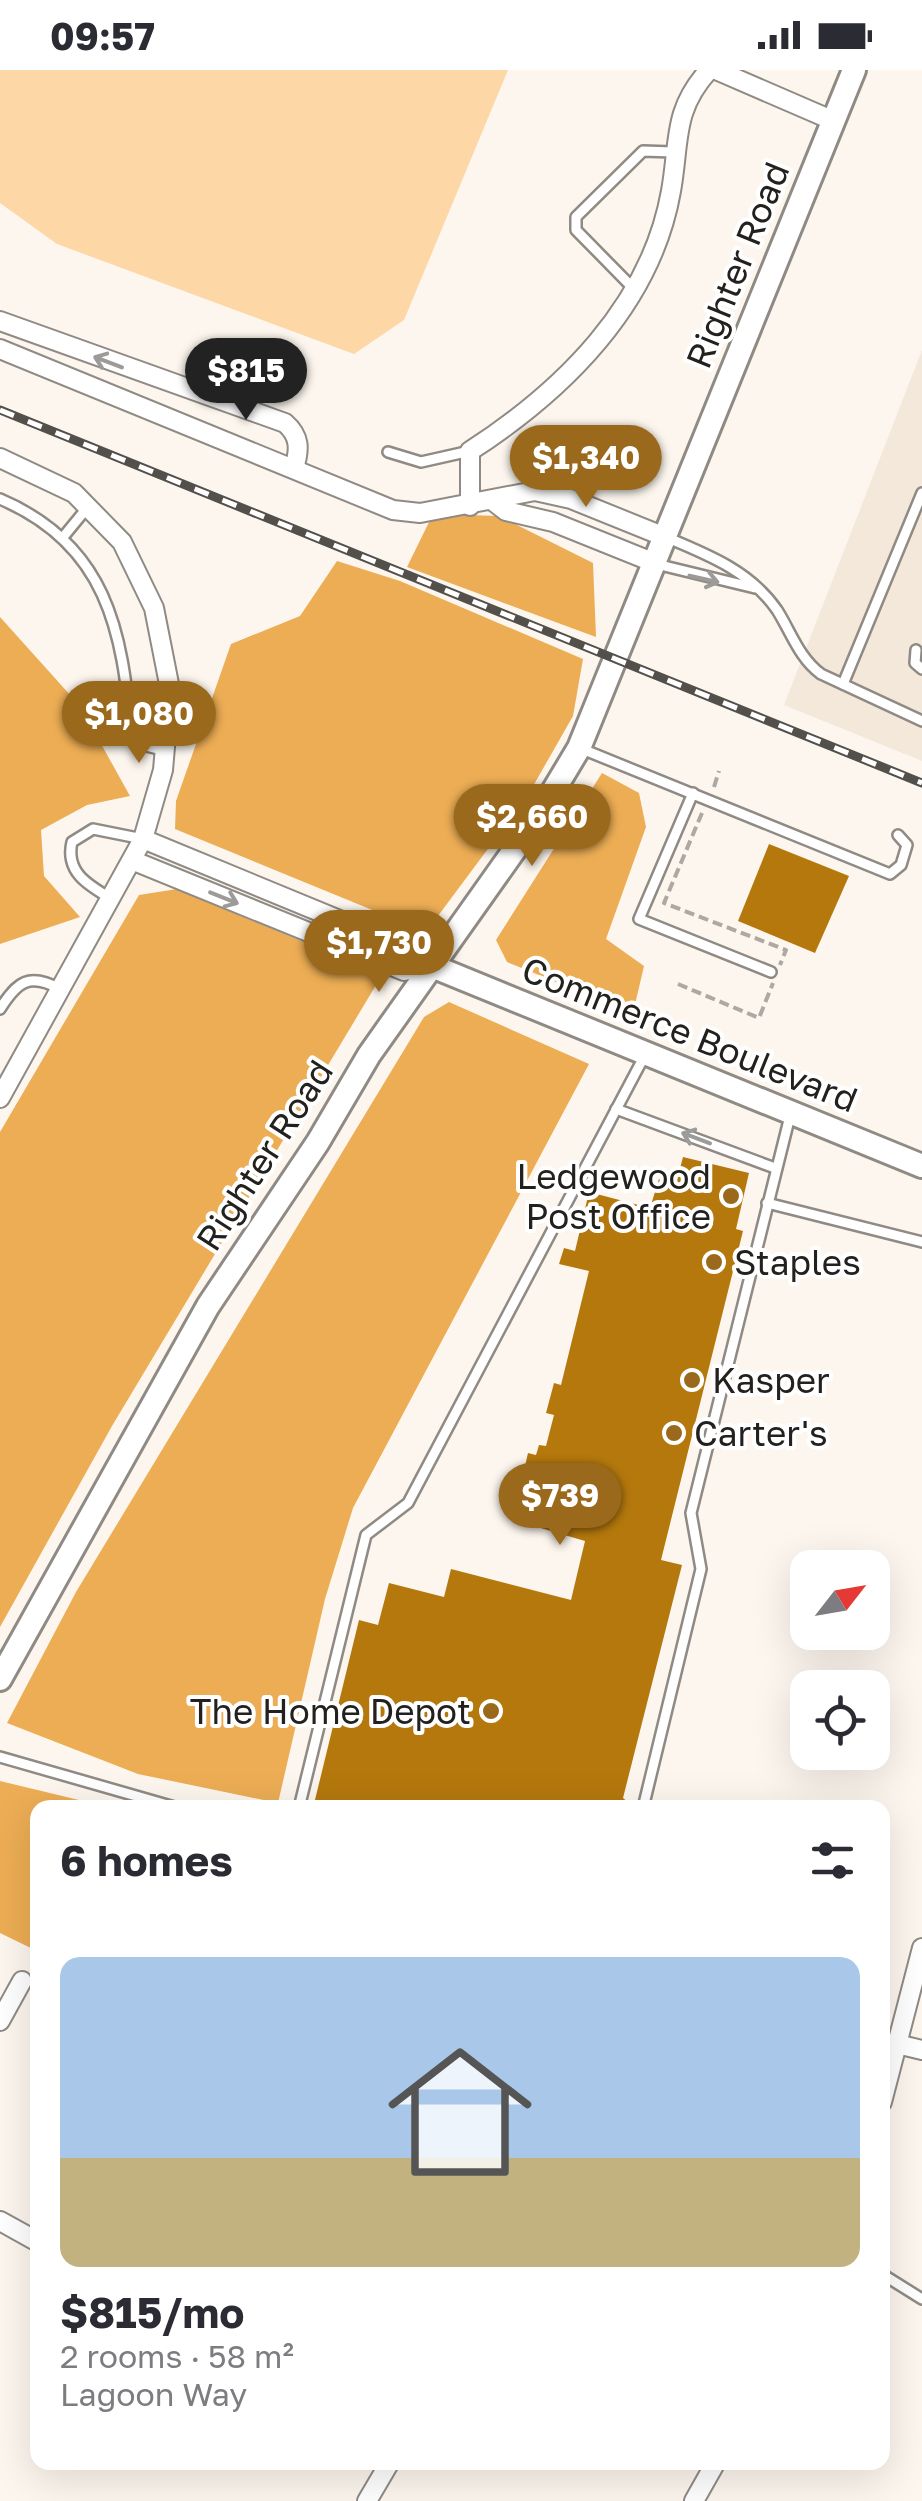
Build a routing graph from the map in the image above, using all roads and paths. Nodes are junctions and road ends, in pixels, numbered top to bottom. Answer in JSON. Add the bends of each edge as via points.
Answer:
{"nodes":[{"id":1,"x":713,"y":70,"type":"edge"},
{"id":2,"x":764,"y":70,"type":"edge"},
{"id":3,"x":854,"y":70,"type":"edge"},
{"id":4,"x":755,"y":89,"type":"junction"},
{"id":5,"x":834,"y":121,"type":"junction"},
{"id":6,"x":673,"y":152,"type":"junction"},
{"id":7,"x":634,"y":288,"type":"junction"},
{"id":8,"x":0,"y":321,"type":"edge"},
{"id":9,"x":0,"y":349,"type":"edge"},
{"id":10,"x":388,"y":452,"type":"dead end"},
{"id":11,"x":470,"y":452,"type":"junction"},
{"id":12,"x":0,"y":458,"type":"edge"},
{"id":13,"x":294,"y":468,"type":"junction"},
{"id":14,"x":922,"y":493,"type":"edge"},
{"id":15,"x":0,"y":499,"type":"edge"},
{"id":16,"x":493,"y":501,"type":"junction"},
{"id":17,"x":89,"y":506,"type":"junction"},
{"id":18,"x":470,"y":506,"type":"junction"},
{"id":19,"x":64,"y":536,"type":"junction"},
{"id":20,"x":664,"y":537,"type":"junction"},
{"id":21,"x":655,"y":564,"type":"junction"},
{"id":22,"x":755,"y":588,"type":"junction"},
{"id":23,"x":916,"y":650,"type":"dead end"},
{"id":24,"x":922,"y":669,"type":"edge"},
{"id":25,"x":843,"y":684,"type":"junction"},
{"id":26,"x":922,"y":720,"type":"edge"},
{"id":27,"x":579,"y":748,"type":"junction"},
{"id":28,"x":166,"y":751,"type":"junction"},
{"id":29,"x":693,"y":792,"type":"junction"},
{"id":30,"x":706,"y":813,"type":"dead end"},
{"id":31,"x":898,"y":835,"type":"dead end"},
{"id":32,"x":143,"y":838,"type":"junction"},
{"id":33,"x":134,"y":861,"type":"junction"},
{"id":34,"x":110,"y":898,"type":"junction"},
{"id":35,"x":432,"y":966,"type":"junction"},
{"id":36,"x":772,"y":972,"type":"dead end"},
{"id":37,"x":678,"y":984,"type":"dead end"},
{"id":38,"x":60,"y":988,"type":"junction"},
{"id":39,"x":0,"y":1009,"type":"edge"},
{"id":40,"x":646,"y":1053,"type":"junction"},
{"id":41,"x":0,"y":1098,"type":"edge"},
{"id":42,"x":616,"y":1109,"type":"junction"},
{"id":43,"x":790,"y":1114,"type":"junction"},
{"id":44,"x":922,"y":1166,"type":"edge"},
{"id":45,"x":775,"y":1168,"type":"junction"},
{"id":46,"x":767,"y":1203,"type":"junction"},
{"id":47,"x":922,"y":1242,"type":"edge"},
{"id":48,"x":0,"y":1680,"type":"edge"},
{"id":49,"x":0,"y":1756,"type":"edge"},
{"id":50,"x":151,"y":1800,"type":"edge"},
{"id":51,"x":302,"y":1800,"type":"edge"},
{"id":52,"x":645,"y":1800,"type":"edge"},
{"id":53,"x":922,"y":1948,"type":"edge"},
{"id":54,"x":22,"y":1981,"type":"dead end"},
{"id":55,"x":0,"y":2021,"type":"edge"},
{"id":56,"x":898,"y":2044,"type":"junction"},
{"id":57,"x":922,"y":2050,"type":"edge"},
{"id":58,"x":890,"y":2073,"type":"edge"},
{"id":59,"x":0,"y":2222,"type":"edge"},
{"id":60,"x":30,"y":2238,"type":"edge"},
{"id":61,"x":890,"y":2279,"type":"edge"},
{"id":62,"x":922,"y":2299,"type":"edge"},
{"id":63,"x":385,"y":2470,"type":"edge"},
{"id":64,"x":711,"y":2470,"type":"edge"},
{"id":65,"x":366,"y":2501,"type":"edge"},
{"id":66,"x":694,"y":2501,"type":"edge"}],
"edges":[{"from":1,"to":4,"type":"street"},
{"from":1,"to":6,"type":"street","via":[[684,106]]},
{"from":2,"to":4,"type":"street"},
{"from":3,"to":5,"type":"street","name":"Righter Road"},
{"from":4,"to":5,"type":"street"},
{"from":5,"to":20,"type":"street","name":"Righter Road"},
{"from":6,"to":7,"type":"street","via":[[671,190]]},
{"from":6,"to":7,"type":"lane","via":[[643,151],[576,218],[576,230]]},
{"from":7,"to":11,"type":"street","via":[[581,365]]},
{"from":13,"to":8,"type":"street","one_way":true,"via":[[297,438],[285,423]]},
{"from":9,"to":13,"type":"street"},
{"from":10,"to":11,"type":"lane","via":[[422,462]]},
{"from":11,"to":18,"type":"street"},
{"from":12,"to":17,"type":"street","via":[[43,475]]},
{"from":13,"to":18,"type":"street","via":[[393,510],[420,514]]},
{"from":14,"to":25,"type":"lane"},
{"from":15,"to":19,"type":"lane"},
{"from":16,"to":18,"type":"street"},
{"from":16,"to":20,"type":"street","via":[[535,491]]},
{"from":16,"to":21,"type":"street"},
{"from":17,"to":19,"type":"lane"},
{"from":17,"to":28,"type":"street","via":[[122,542],[154,608],[168,676]]},
{"from":19,"to":28,"type":"lane","via":[[96,581],[118,629],[131,735]]},
{"from":20,"to":21,"type":"street","name":"Righter Road"},
{"from":20,"to":22,"type":"lane","via":[[739,571]]},
{"from":21,"to":22,"type":"lane","one_way":true},
{"from":21,"to":27,"type":"street","name":"Righter Road"},
{"from":22,"to":25,"type":"lane","via":[[807,662]]},
{"from":23,"to":24,"type":"lane"},
{"from":25,"to":26,"type":"lane"},
{"from":27,"to":29,"type":"lane"},
{"from":27,"to":35,"type":"street","name":"Righter Road"},
{"from":28,"to":32,"type":"street"},
{"from":29,"to":31,"type":"lane","via":[[890,874],[907,845]]},
{"from":29,"to":36,"type":"lane","via":[[639,919]]},
{"from":30,"to":37,"type":"path","via":[[699,816],[664,903],[786,950],[759,1018]]},
{"from":32,"to":33,"type":"street"},
{"from":32,"to":34,"type":"lane","via":[[93,829],[72,842],[74,869]]},
{"from":32,"to":35,"type":"street","name":"Commerce Boulevard","via":[[417,952]]},
{"from":33,"to":34,"type":"street"},
{"from":33,"to":35,"type":"street","name":"Commerce Boulevard","one_way":true,"via":[[404,971]]},
{"from":34,"to":38,"type":"street"},
{"from":35,"to":40,"type":"street","name":"Commerce Boulevard"},
{"from":35,"to":48,"type":"street","name":"Righter Road","via":[[208,1306]]},
{"from":38,"to":39,"type":"lane","via":[[22,980]]},
{"from":38,"to":41,"type":"street"},
{"from":40,"to":42,"type":"lane"},
{"from":40,"to":43,"type":"street","name":"Commerce Boulevard"},
{"from":45,"to":42,"type":"lane","one_way":true},
{"from":42,"to":51,"type":"lane","via":[[408,1503],[366,1535]]},
{"from":43,"to":44,"type":"street","name":"Commerce Boulevard"},
{"from":43,"to":45,"type":"lane"},
{"from":45,"to":46,"type":"lane"},
{"from":46,"to":47,"type":"lane"},
{"from":46,"to":52,"type":"lane","via":[[691,1513],[702,1569]]},
{"from":49,"to":50,"type":"lane"},
{"from":53,"to":56,"type":"street"},
{"from":54,"to":55,"type":"street"},
{"from":56,"to":57,"type":"street"},
{"from":56,"to":58,"type":"street"},
{"from":59,"to":60,"type":"street"},
{"from":61,"to":62,"type":"lane"},
{"from":63,"to":65,"type":"street"},
{"from":64,"to":66,"type":"street"}]}
